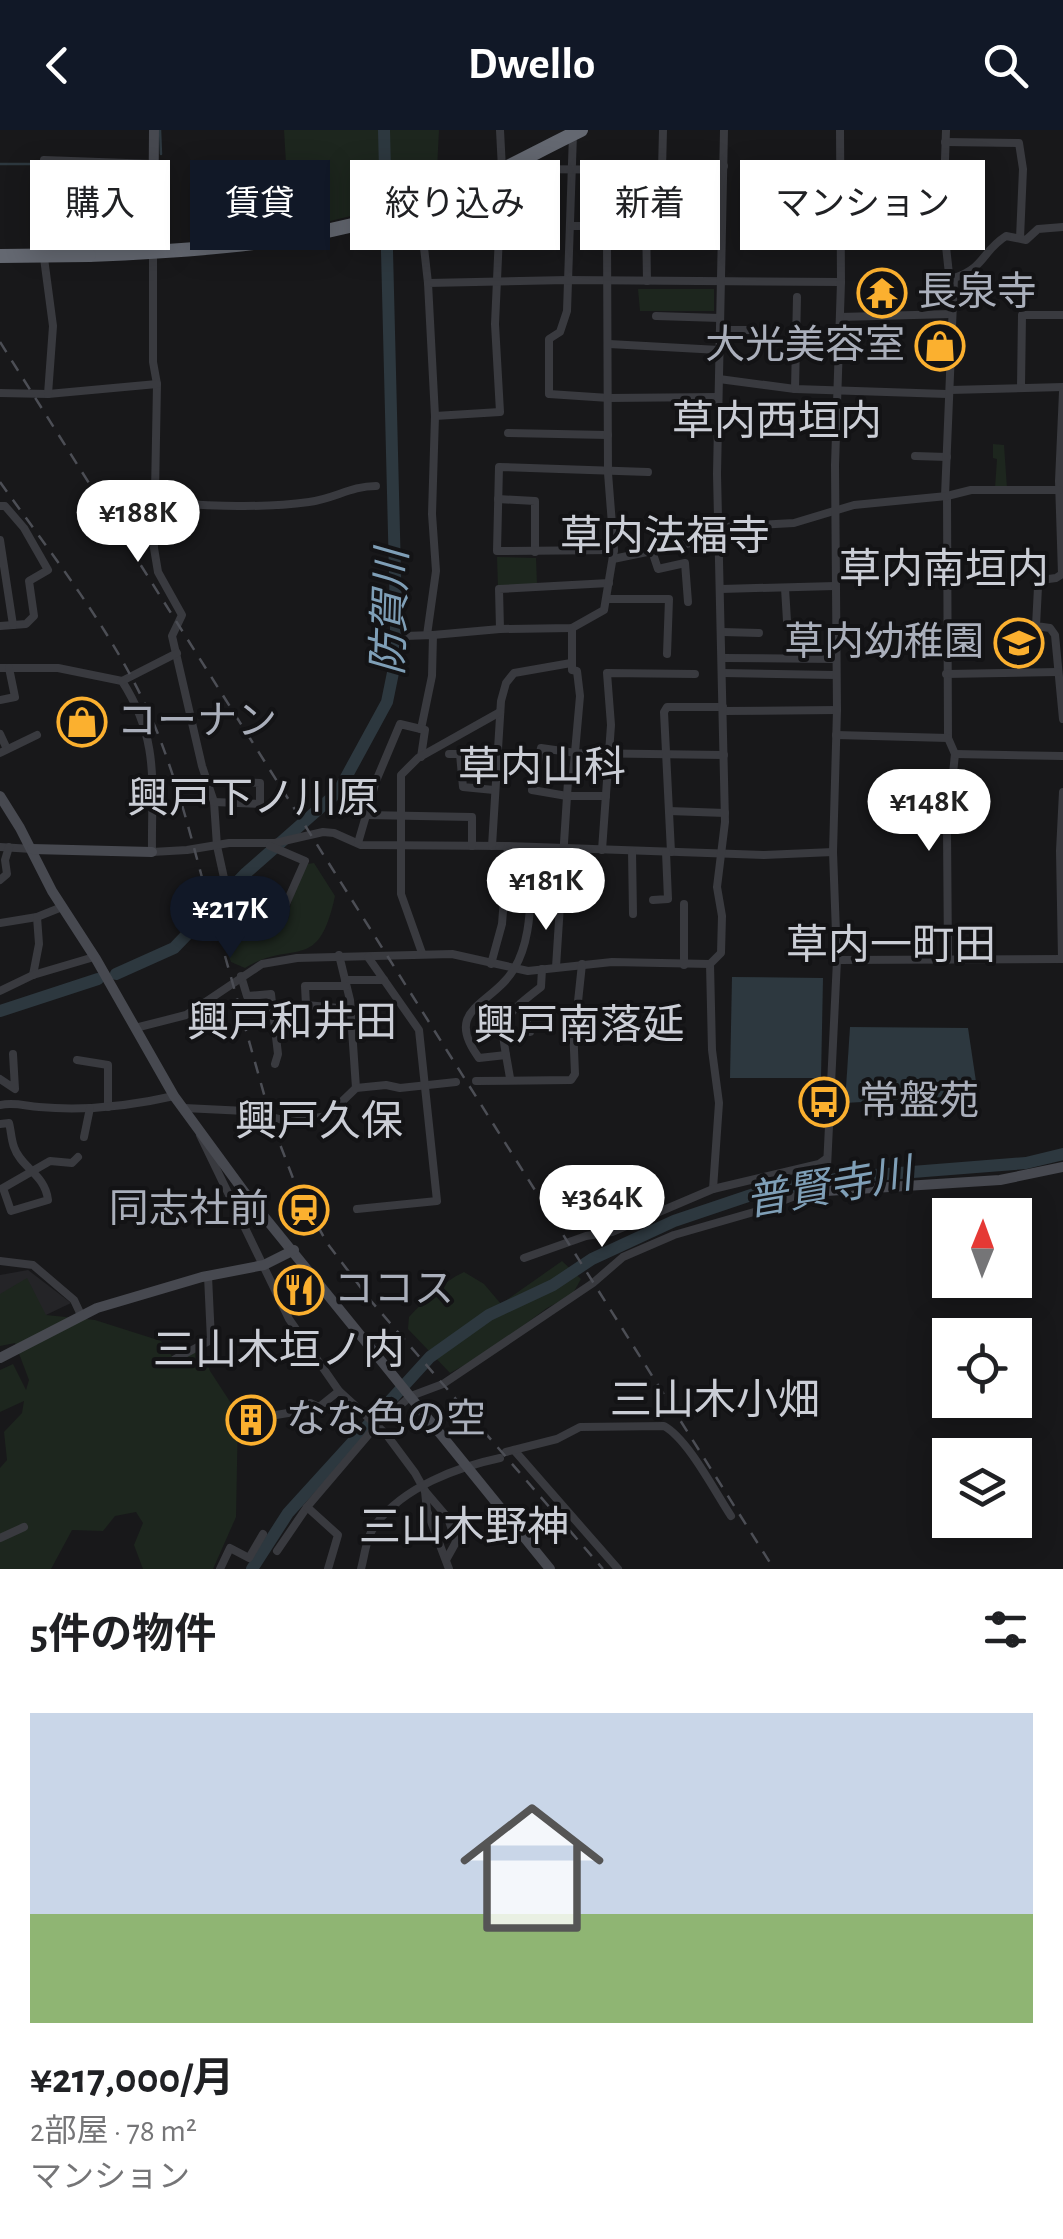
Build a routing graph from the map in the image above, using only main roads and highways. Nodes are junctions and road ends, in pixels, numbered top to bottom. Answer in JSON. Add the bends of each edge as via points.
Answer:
{"nodes":[{"id":1,"x":576,"y":131,"type":"edge"},
{"id":2,"x":0,"y":256,"type":"edge"}],
"edges":[{"from":1,"to":2,"type":"highway","bridge":true,"via":[[463,188],[374,219],[246,246]]}]}
